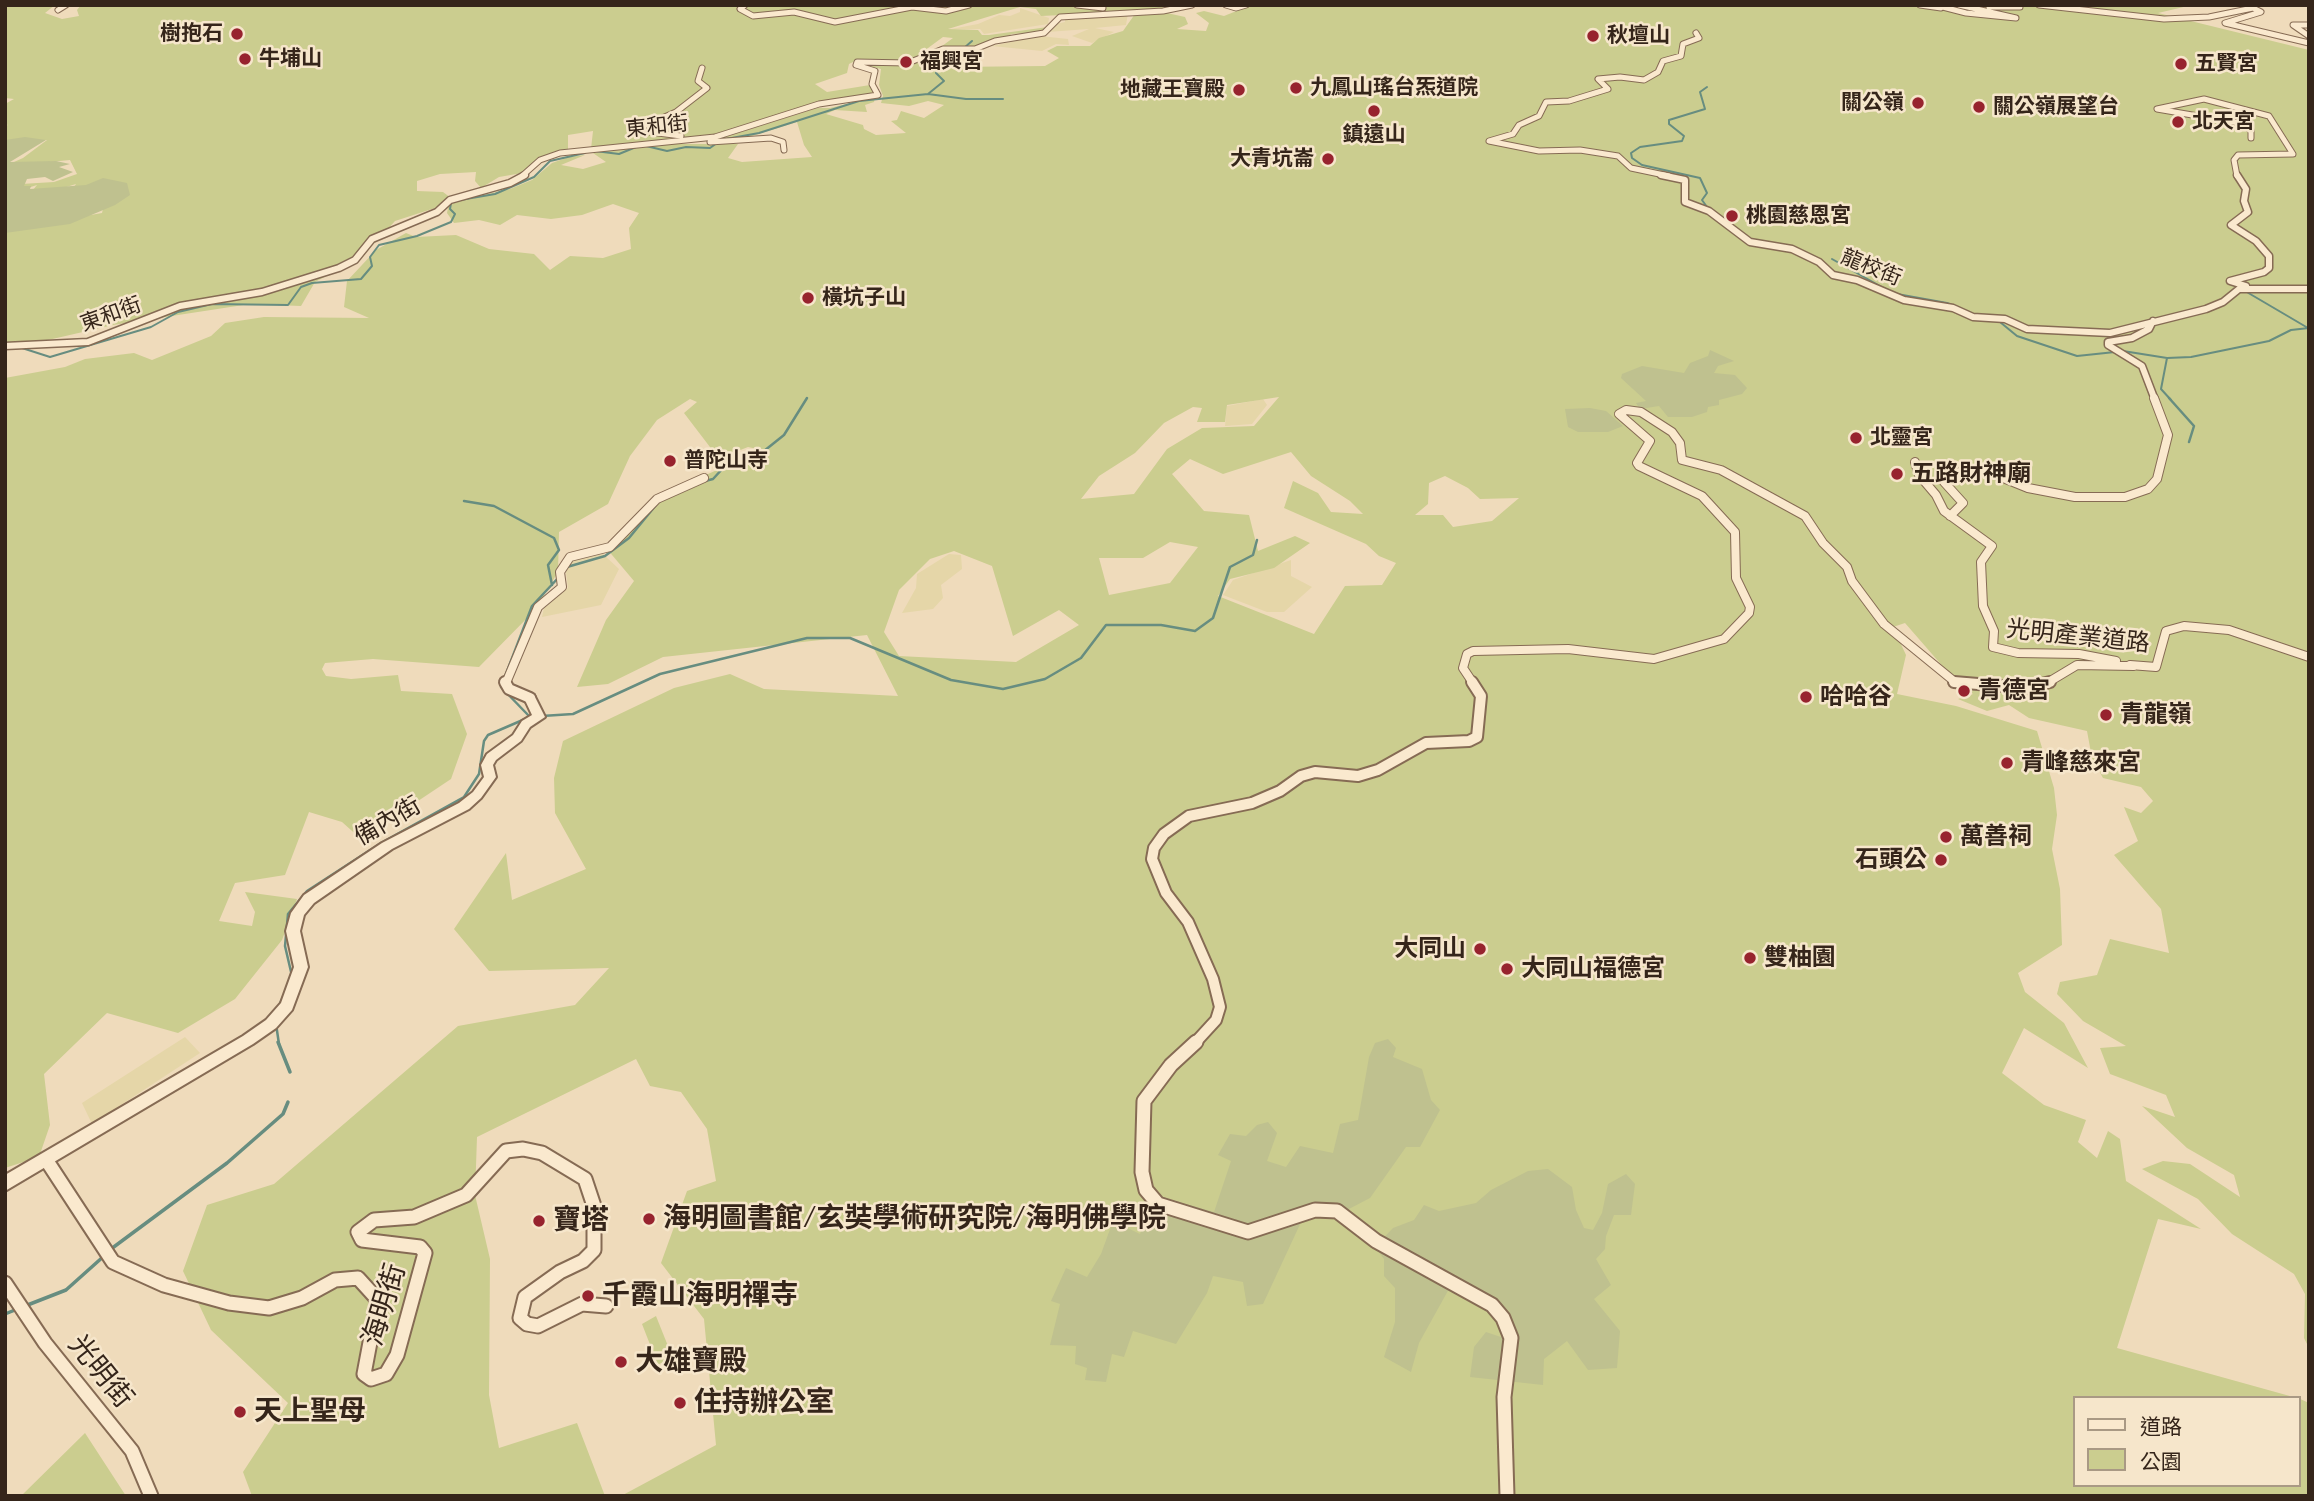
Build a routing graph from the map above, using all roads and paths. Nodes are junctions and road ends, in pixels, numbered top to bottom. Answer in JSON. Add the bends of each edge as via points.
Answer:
{"nodes":[{"id":1,"x":66,"y":5,"type":"edge"},
{"id":2,"x":745,"y":5,"type":"edge"},
{"id":3,"x":969,"y":5,"type":"edge"},
{"id":4,"x":1077,"y":5,"type":"edge"},
{"id":5,"x":1192,"y":5,"type":"edge"},
{"id":6,"x":1226,"y":5,"type":"edge"},
{"id":7,"x":1246,"y":5,"type":"edge"},
{"id":8,"x":1920,"y":5,"type":"edge"},
{"id":9,"x":1935,"y":5,"type":"edge"},
{"id":10,"x":1959,"y":5,"type":"edge"},
{"id":11,"x":1978,"y":5,"type":"edge"},
{"id":12,"x":2003,"y":5,"type":"edge"},
{"id":13,"x":2039,"y":5,"type":"edge"},
{"id":14,"x":2019,"y":6,"type":"edge"},
{"id":15,"x":1170,"y":9,"type":"junction"},
{"id":16,"x":1949,"y":9,"type":"junction"},
{"id":17,"x":58,"y":10,"type":"dead end"},
{"id":18,"x":2309,"y":24,"type":"edge"},
{"id":19,"x":1696,"y":33,"type":"dead end"},
{"id":20,"x":2309,"y":36,"type":"edge"},
{"id":21,"x":2309,"y":43,"type":"edge"},
{"id":22,"x":702,"y":68,"type":"dead end"},
{"id":23,"x":707,"y":138,"type":"junction"},
{"id":24,"x":2251,"y":138,"type":"dead end"},
{"id":25,"x":663,"y":141,"type":"junction"},
{"id":26,"x":784,"y":150,"type":"dead end"},
{"id":27,"x":2260,"y":289,"type":"junction"},
{"id":28,"x":2309,"y":289,"type":"edge"},
{"id":29,"x":2152,"y":321,"type":"junction"},
{"id":30,"x":5,"y":346,"type":"edge"},
{"id":31,"x":1915,"y":462,"type":"dead end"},
{"id":32,"x":704,"y":478,"type":"dead end"},
{"id":33,"x":1950,"y":516,"type":"junction"},
{"id":34,"x":2309,"y":657,"type":"edge"},
{"id":35,"x":2134,"y":666,"type":"junction"},
{"id":36,"x":530,"y":698,"type":"joint"},
{"id":37,"x":47,"y":1161,"type":"junction"},
{"id":38,"x":5,"y":1184,"type":"edge"},
{"id":39,"x":5,"y":1283,"type":"edge"},
{"id":40,"x":606,"y":1306,"type":"dead end"},
{"id":41,"x":151,"y":1496,"type":"edge"},
{"id":42,"x":1507,"y":1496,"type":"edge"}],
"edges":[{"from":1,"to":17,"type":"street"},
{"from":2,"to":3,"type":"street","via":[[740,9],[753,16],[794,12],[835,22],[912,6],[946,11]]},
{"from":4,"to":15,"type":"street"},
{"from":5,"to":15,"type":"street"},
{"from":6,"to":7,"type":"street"},
{"from":8,"to":16,"type":"street"},
{"from":9,"to":16,"type":"street"},
{"from":10,"to":16,"type":"street","via":[[2016,18]]},
{"from":11,"to":14,"type":"street"},
{"from":12,"to":14,"type":"street"},
{"from":13,"to":21,"type":"street","via":[[2187,19],[2253,8],[2261,12],[2225,23]]},
{"from":15,"to":23,"type":"street","name":"東和街","via":[[1060,17],[1044,33],[995,41],[975,50],[943,49],[908,63],[857,62],[876,71],[872,84],[878,95],[819,104]]},
{"from":18,"to":20,"type":"street","via":[[2294,25]]},
{"from":19,"to":29,"type":"street","name":"龍校街","via":[[1699,38],[1683,44],[1681,56],[1662,61],[1658,72],[1644,80],[1598,79],[1608,89],[1569,101],[1546,102],[1539,116],[1524,121],[1513,134],[1489,141],[1539,151],[1609,154],[1631,168],[1682,178],[1686,181],[1685,202],[1709,211],[1741,237],[1792,249],[1833,275],[1904,300],[2055,332],[2110,333]]},
{"from":22,"to":23,"type":"street","via":[[698,81],[706,88],[676,112],[635,130]]},
{"from":23,"to":25,"type":"street","name":"東和街"},
{"from":24,"to":27,"type":"street","via":[[2251,130],[2239,123],[2157,109],[2204,99],[2262,112],[2292,151],[2289,155],[2238,155],[2234,160],[2238,180],[2246,189],[2248,212],[2231,225],[2262,245],[2269,268],[2231,281]]},
{"from":25,"to":26,"type":"street","via":[[771,138],[783,142]]},
{"from":25,"to":30,"type":"street","name":"東和街","via":[[548,157],[510,183],[450,200],[437,212],[372,239],[355,260],[281,287],[180,306],[89,342]]},
{"from":27,"to":28,"type":"street","name":"龍校街"},
{"from":27,"to":29,"type":"street","name":"龍校街","via":[[2239,289],[2206,309]]},
{"from":29,"to":33,"type":"street","via":[[2149,329],[2132,338],[2108,342],[2142,366],[2168,435],[2157,479],[2148,489],[2125,497],[2075,497],[2041,492],[1991,473],[1967,471],[1944,482],[1963,503]]},
{"from":31,"to":33,"type":"street","name":"光明產業道路","via":[[1919,475]]},
{"from":32,"to":36,"type":"street","name":"備內街","via":[[657,499],[620,540],[570,557],[561,575],[562,587],[538,607],[505,682],[509,689]]},
{"from":33,"to":35,"type":"street","name":"光明產業道路","via":[[1992,546],[1981,562],[1983,606],[1994,631],[1993,647],[2043,656],[2096,656]]},
{"from":34,"to":35,"type":"street","name":"光明產業道路","via":[[2229,630],[2185,626],[2166,631],[2157,667]]},
{"from":35,"to":42,"type":"street","via":[[2077,665],[2044,685],[2026,688],[1955,682],[1884,624],[1847,567],[1805,516],[1721,470],[1682,460],[1680,443],[1672,432],[1640,412],[1626,410],[1619,414],[1650,441],[1639,466],[1702,496],[1735,532],[1736,578],[1751,607],[1724,639],[1654,659],[1568,649],[1473,651],[1467,654],[1463,668],[1481,696],[1477,737],[1426,743],[1358,776],[1308,774],[1264,798],[1189,816],[1164,834],[1152,859],[1166,893],[1188,922],[1220,1007],[1216,1020],[1171,1065],[1144,1101],[1142,1172],[1146,1190],[1158,1204],[1248,1232],[1315,1210],[1336,1211],[1376,1241],[1492,1305],[1511,1338],[1504,1397]]},
{"from":36,"to":37,"type":"street","name":"備內街","via":[[538,715],[491,757],[488,781],[464,806],[387,846],[310,899],[298,913],[293,931],[301,967],[288,1006],[276,1019]]},
{"from":37,"to":38,"type":"street","name":"備內街"},
{"from":37,"to":40,"type":"street","name":"海明街","via":[[113,1262],[164,1286],[269,1308],[302,1298],[335,1280],[358,1278],[378,1300],[364,1374],[379,1378],[397,1355],[425,1253],[420,1247],[362,1240],[358,1232],[374,1220],[414,1217],[466,1195],[506,1151],[542,1153],[585,1178],[594,1206],[594,1250],[525,1297],[520,1318],[538,1326],[582,1304]]},
{"from":39,"to":41,"type":"street","name":"光明街","via":[[132,1451]]}]}
